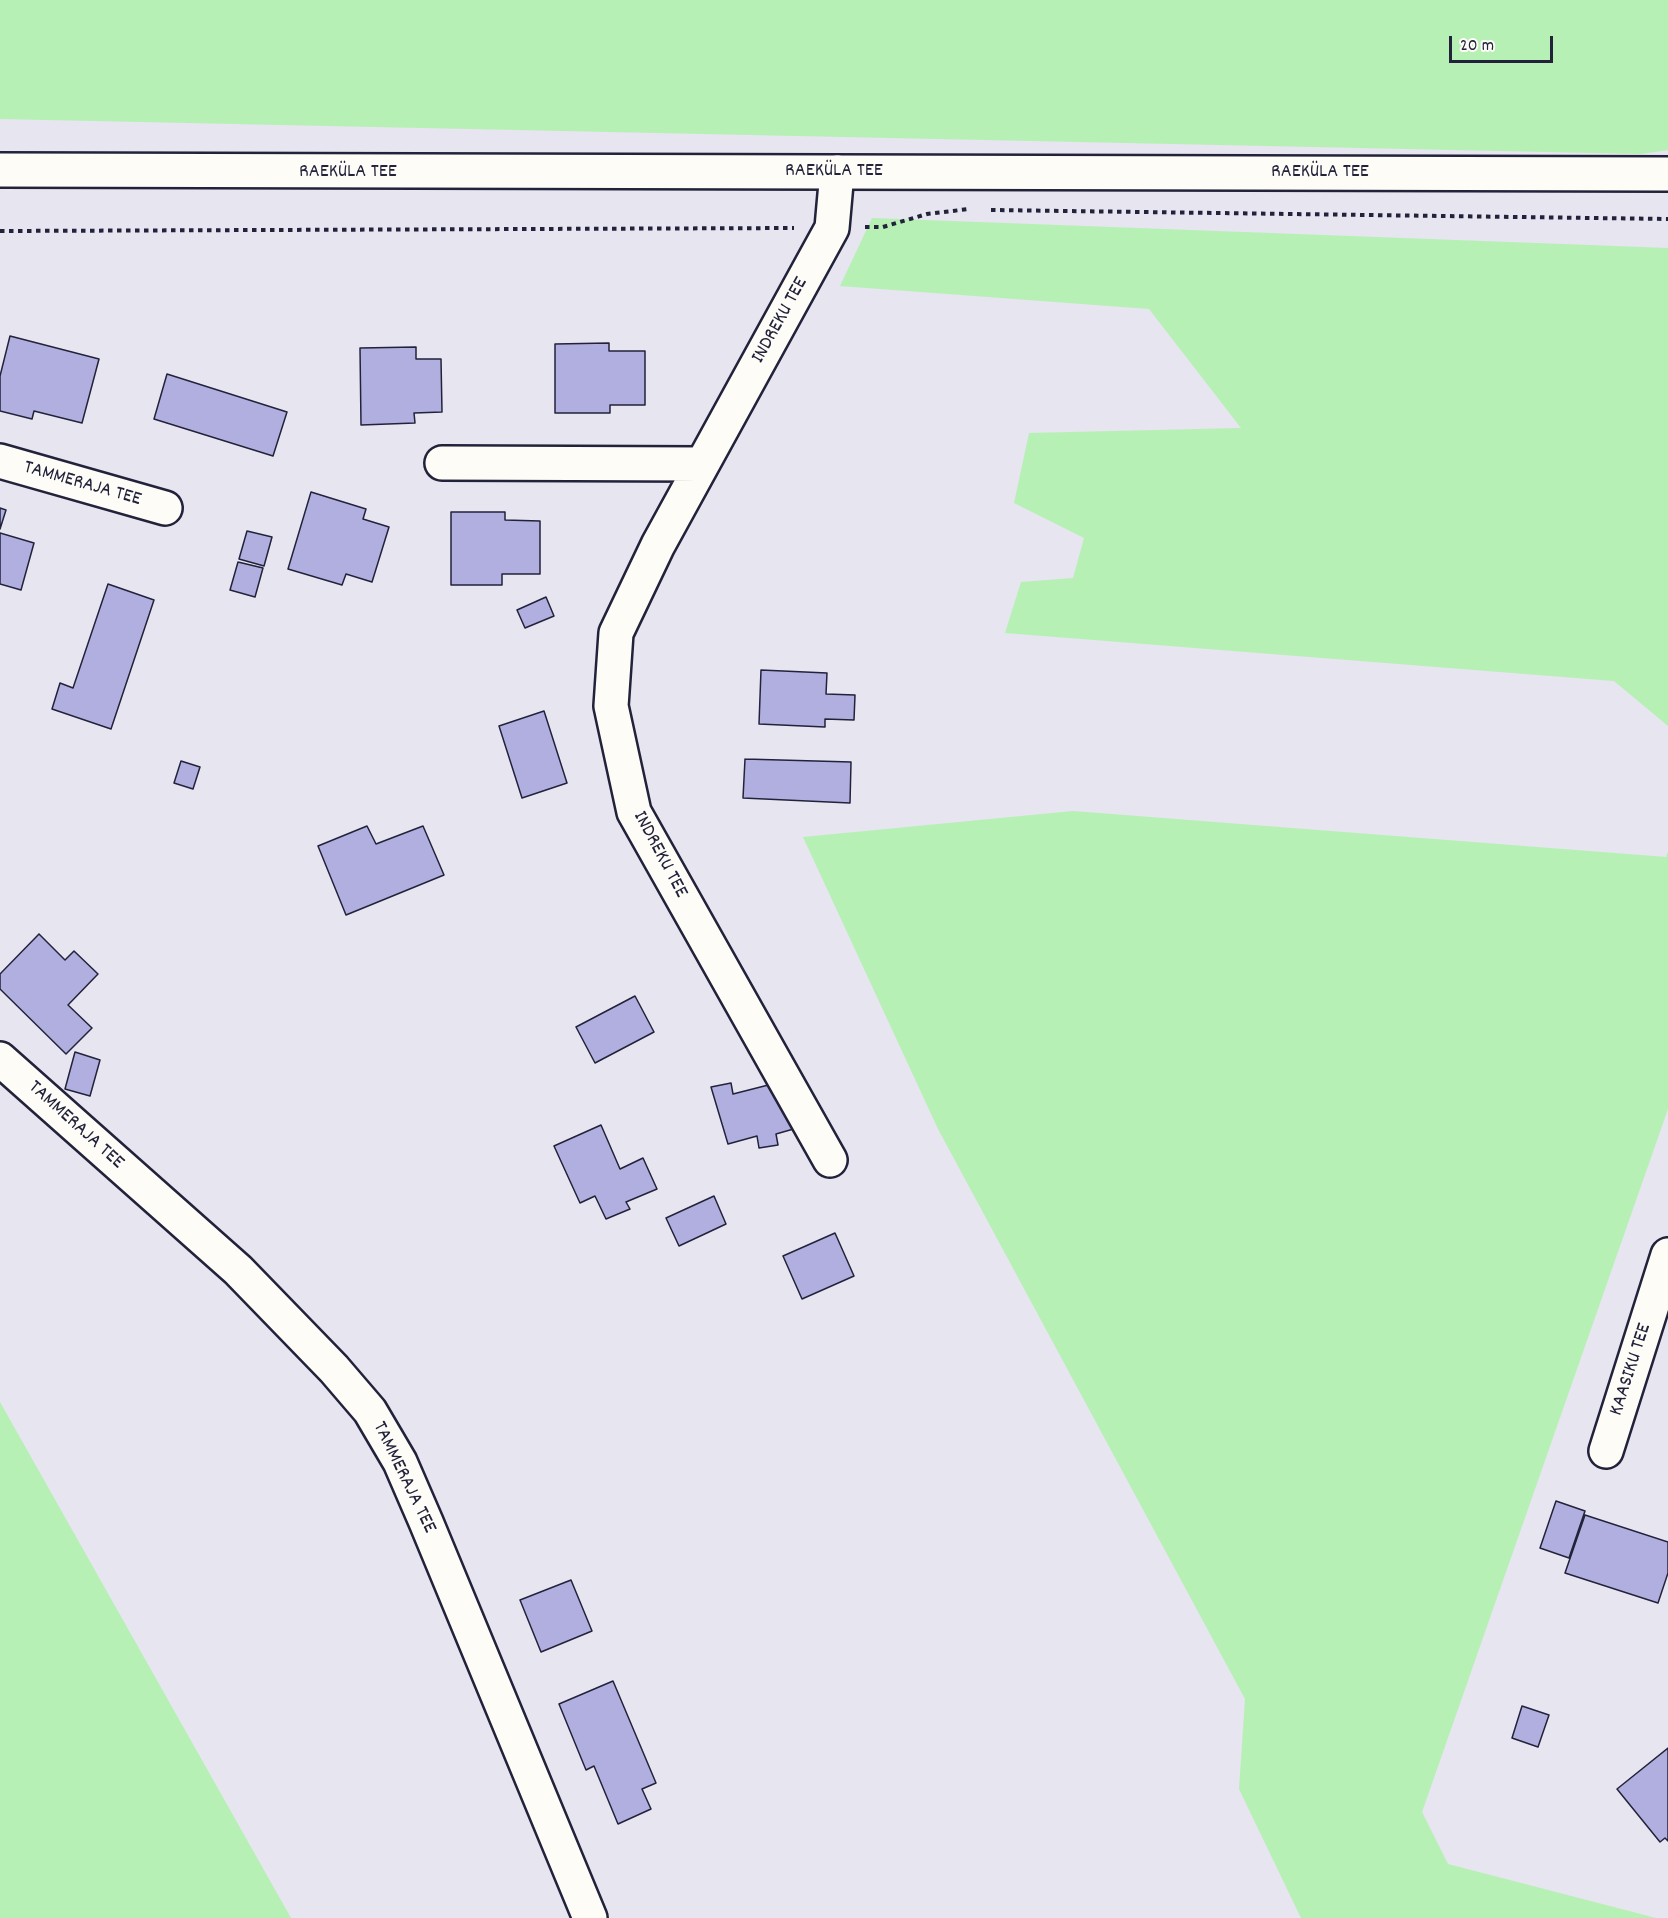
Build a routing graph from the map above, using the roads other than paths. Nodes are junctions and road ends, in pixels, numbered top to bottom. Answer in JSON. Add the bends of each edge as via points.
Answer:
{"nodes":[{"id":1,"x":0,"y":170,"type":"edge"},
{"id":2,"x":837,"y":172,"type":"junction"},
{"id":3,"x":1668,"y":174,"type":"edge"},
{"id":4,"x":0,"y":461,"type":"edge"},
{"id":5,"x":442,"y":464,"type":"dead end"},
{"id":6,"x":702,"y":464,"type":"junction"},
{"id":7,"x":165,"y":508,"type":"dead end"},
{"id":8,"x":0,"y":1059,"type":"edge"},
{"id":9,"x":830,"y":1160,"type":"dead end"},
{"id":10,"x":1668,"y":1255,"type":"edge"},
{"id":11,"x":1606,"y":1451,"type":"dead end"},
{"id":12,"x":590,"y":1918,"type":"edge"}],
"edges":[{"from":1,"to":2,"type":"street","name":"RAEKÜLA TEE"},
{"from":2,"to":3,"type":"street","name":"RAEKÜLA TEE"},
{"from":2,"to":6,"type":"street","name":"INDREKU TEE","via":[[832,228]]},
{"from":4,"to":7,"type":"street","name":"TAMMERAJA TEE"},
{"from":5,"to":6,"type":"street"},
{"from":6,"to":9,"type":"street","name":"INDREKU TEE","via":[[616,633],[611,706],[634,812]]},
{"from":8,"to":12,"type":"street","name":"TAMMERAJA TEE","via":[[238,1270],[370,1411],[400,1462]]},
{"from":10,"to":11,"type":"street","name":"KAASIKU TEE"}]}
